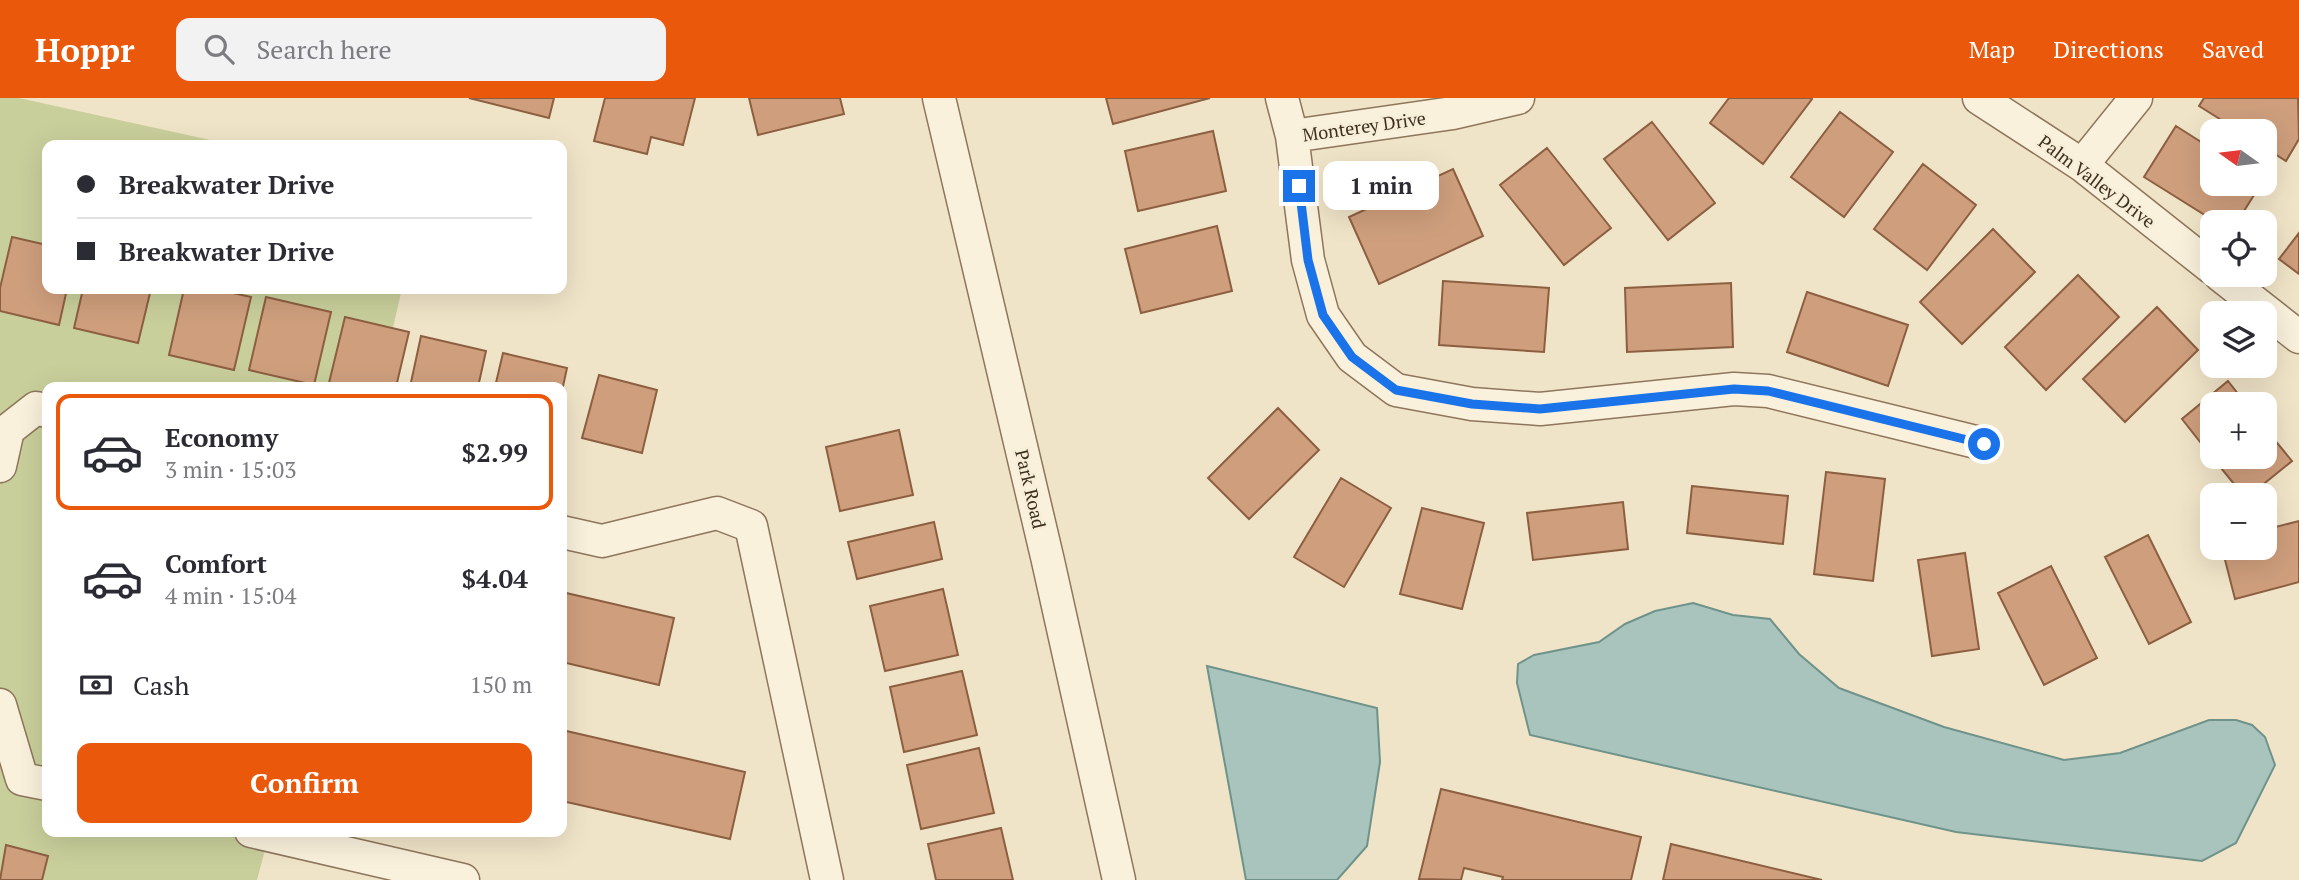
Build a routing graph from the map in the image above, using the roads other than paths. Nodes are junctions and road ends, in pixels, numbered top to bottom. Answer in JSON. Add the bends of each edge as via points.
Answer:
{"nodes":[{"id":1,"x":939,"y":98,"type":"edge"},
{"id":2,"x":1282,"y":98,"type":"edge"},
{"id":3,"x":1518,"y":98,"type":"edge"},
{"id":4,"x":1979,"y":98,"type":"edge"},
{"id":5,"x":2136,"y":98,"type":"edge"},
{"id":6,"x":1292,"y":136,"type":"junction"},
{"id":7,"x":2082,"y":165,"type":"junction"},
{"id":8,"x":2200,"y":258,"type":"edge"},
{"id":9,"x":2235,"y":287,"type":"edge"},
{"id":10,"x":2299,"y":337,"type":"edge"},
{"id":11,"x":42,"y":410,"type":"edge"},
{"id":12,"x":1984,"y":444,"type":"dead end"},
{"id":13,"x":0,"y":466,"type":"edge"},
{"id":14,"x":567,"y":533,"type":"edge"},
{"id":15,"x":0,"y":705,"type":"edge"},
{"id":16,"x":42,"y":783,"type":"edge"},
{"id":17,"x":277,"y":837,"type":"edge"},
{"id":18,"x":463,"y":880,"type":"edge"},
{"id":19,"x":827,"y":880,"type":"edge"},
{"id":20,"x":1119,"y":880,"type":"edge"}],
"edges":[{"from":1,"to":20,"type":"street","name":"Park Road"},
{"from":2,"to":6,"type":"street"},
{"from":3,"to":6,"type":"street","name":"Monterey Drive","via":[[1453,113]]},
{"from":4,"to":7,"type":"street","name":"Palm Valley Drive"},
{"from":5,"to":7,"type":"street"},
{"from":6,"to":12,"type":"street","via":[[1308,260],[1323,315],[1352,357],[1396,390],[1472,404],[1540,409],[1734,389],[1768,391]]},
{"from":7,"to":8,"type":"street","name":"Palm Valley Drive"},
{"from":9,"to":10,"type":"street"},
{"from":11,"to":13,"type":"street","via":[[36,408],[9,430]]},
{"from":14,"to":19,"type":"street","via":[[602,541],[717,513],[751,526]]},
{"from":15,"to":16,"type":"street","via":[[22,779]]},
{"from":17,"to":18,"type":"street"}]}
